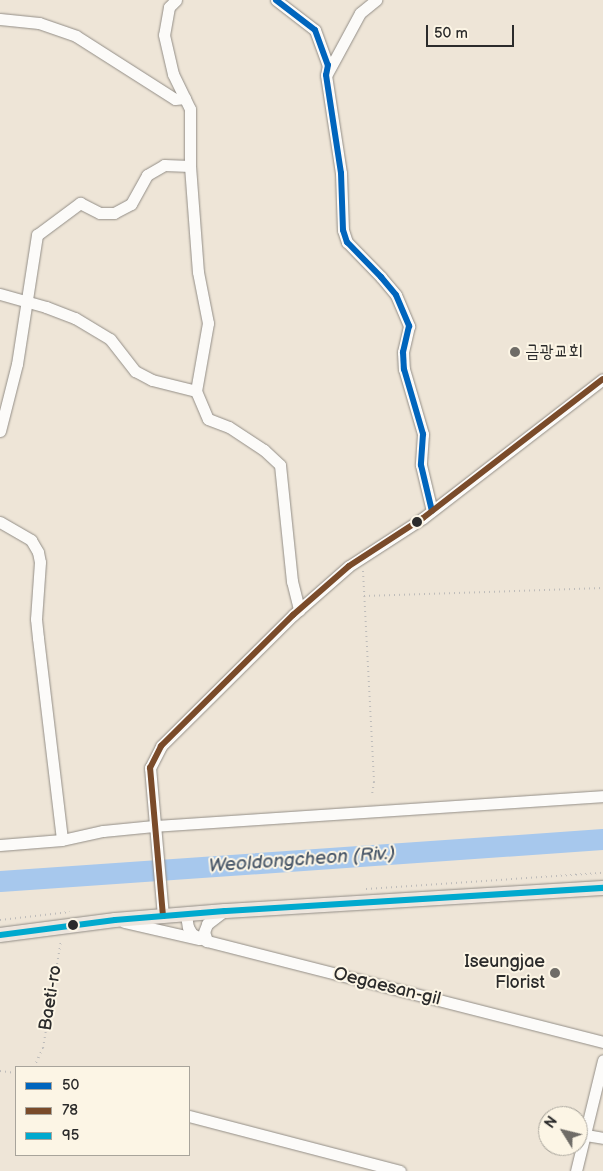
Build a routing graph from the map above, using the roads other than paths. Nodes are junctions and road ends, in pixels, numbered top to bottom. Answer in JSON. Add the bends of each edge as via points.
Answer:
{"nodes":[{"id":1,"x":176,"y":0,"type":"edge"},
{"id":2,"x":276,"y":0,"type":"edge"},
{"id":3,"x":376,"y":0,"type":"edge"},
{"id":4,"x":0,"y":19,"type":"edge"},
{"id":5,"x":326,"y":75,"type":"junction"},
{"id":6,"x":185,"y":98,"type":"junction"},
{"id":7,"x":190,"y":166,"type":"junction"},
{"id":8,"x":0,"y":294,"type":"edge"},
{"id":9,"x":27,"y":301,"type":"junction"},
{"id":10,"x":603,"y":379,"type":"edge"},
{"id":11,"x":196,"y":391,"type":"junction"},
{"id":12,"x":0,"y":431,"type":"edge"},
{"id":13,"x":432,"y":511,"type":"junction"},
{"id":14,"x":0,"y":522,"type":"edge"},
{"id":15,"x":299,"y":610,"type":"junction"},
{"id":16,"x":603,"y":796,"type":"edge"},
{"id":17,"x":155,"y":828,"type":"junction"},
{"id":18,"x":62,"y":840,"type":"junction"},
{"id":19,"x":0,"y":845,"type":"edge"},
{"id":20,"x":603,"y":888,"type":"edge"},
{"id":21,"x":225,"y":911,"type":"junction"},
{"id":22,"x":186,"y":915,"type":"junction"},
{"id":23,"x":164,"y":916,"type":"junction"},
{"id":24,"x":115,"y":920,"type":"junction"},
{"id":25,"x":0,"y":935,"type":"edge"},
{"id":26,"x":208,"y":941,"type":"junction"},
{"id":27,"x":603,"y":1042,"type":"edge"},
{"id":28,"x":603,"y":1060,"type":"edge"},
{"id":29,"x":190,"y":1116,"type":"edge"},
{"id":30,"x":588,"y":1126,"type":"edge"},
{"id":31,"x":588,"y":1135,"type":"edge"},
{"id":32,"x":603,"y":1138,"type":"edge"},
{"id":33,"x":580,"y":1156,"type":"edge"},
{"id":34,"x":400,"y":1171,"type":"edge"},
{"id":35,"x":576,"y":1171,"type":"edge"}],
"edges":[{"from":1,"to":6,"type":"street","via":[[169,7],[164,36],[173,74]]},
{"from":2,"to":5,"type":"street","via":[[314,30],[328,65]]},
{"from":3,"to":5,"type":"street","via":[[360,13]]},
{"from":4,"to":6,"type":"street","via":[[39,23],[76,36],[175,100]]},
{"from":5,"to":13,"type":"street","via":[[342,173],[343,230],[347,242],[396,296],[409,326],[403,352],[404,369],[423,434],[421,465]]},
{"from":6,"to":7,"type":"street","via":[[190,109]]},
{"from":7,"to":9,"type":"street","via":[[164,165],[147,175],[131,204],[114,214],[100,213],[80,203],[37,235]]},
{"from":7,"to":11,"type":"street","via":[[198,272],[208,324]]},
{"from":8,"to":9,"type":"street"},
{"from":9,"to":11,"type":"street","via":[[75,318],[110,339],[135,371],[152,380]]},
{"from":9,"to":12,"type":"street","via":[[17,364]]},
{"from":10,"to":13,"type":"street"},
{"from":11,"to":15,"type":"street","via":[[208,419],[230,427],[280,465],[292,581]]},
{"from":13,"to":15,"type":"street","via":[[349,566]]},
{"from":14,"to":18,"type":"street","via":[[31,540],[40,562],[37,629]]},
{"from":15,"to":17,"type":"street","via":[[161,746],[150,768]]},
{"from":16,"to":17,"type":"street"},
{"from":17,"to":18,"type":"street","via":[[103,832]]},
{"from":17,"to":23,"type":"street"},
{"from":18,"to":19,"type":"street"},
{"from":20,"to":21,"type":"main road"},
{"from":21,"to":22,"type":"main road"},
{"from":21,"to":26,"type":"street","via":[[207,924],[204,932]]},
{"from":22,"to":23,"type":"main road"},
{"from":22,"to":26,"type":"street","name":"Oegaesan-gil","via":[[192,934]]},
{"from":23,"to":24,"type":"main road"},
{"from":24,"to":25,"type":"main road"},
{"from":24,"to":26,"type":"street"},
{"from":26,"to":27,"type":"street","name":"Oegaesan-gil"},
{"from":28,"to":30,"type":"street"},
{"from":29,"to":34,"type":"street"},
{"from":31,"to":32,"type":"street"},
{"from":33,"to":35,"type":"street"}]}
